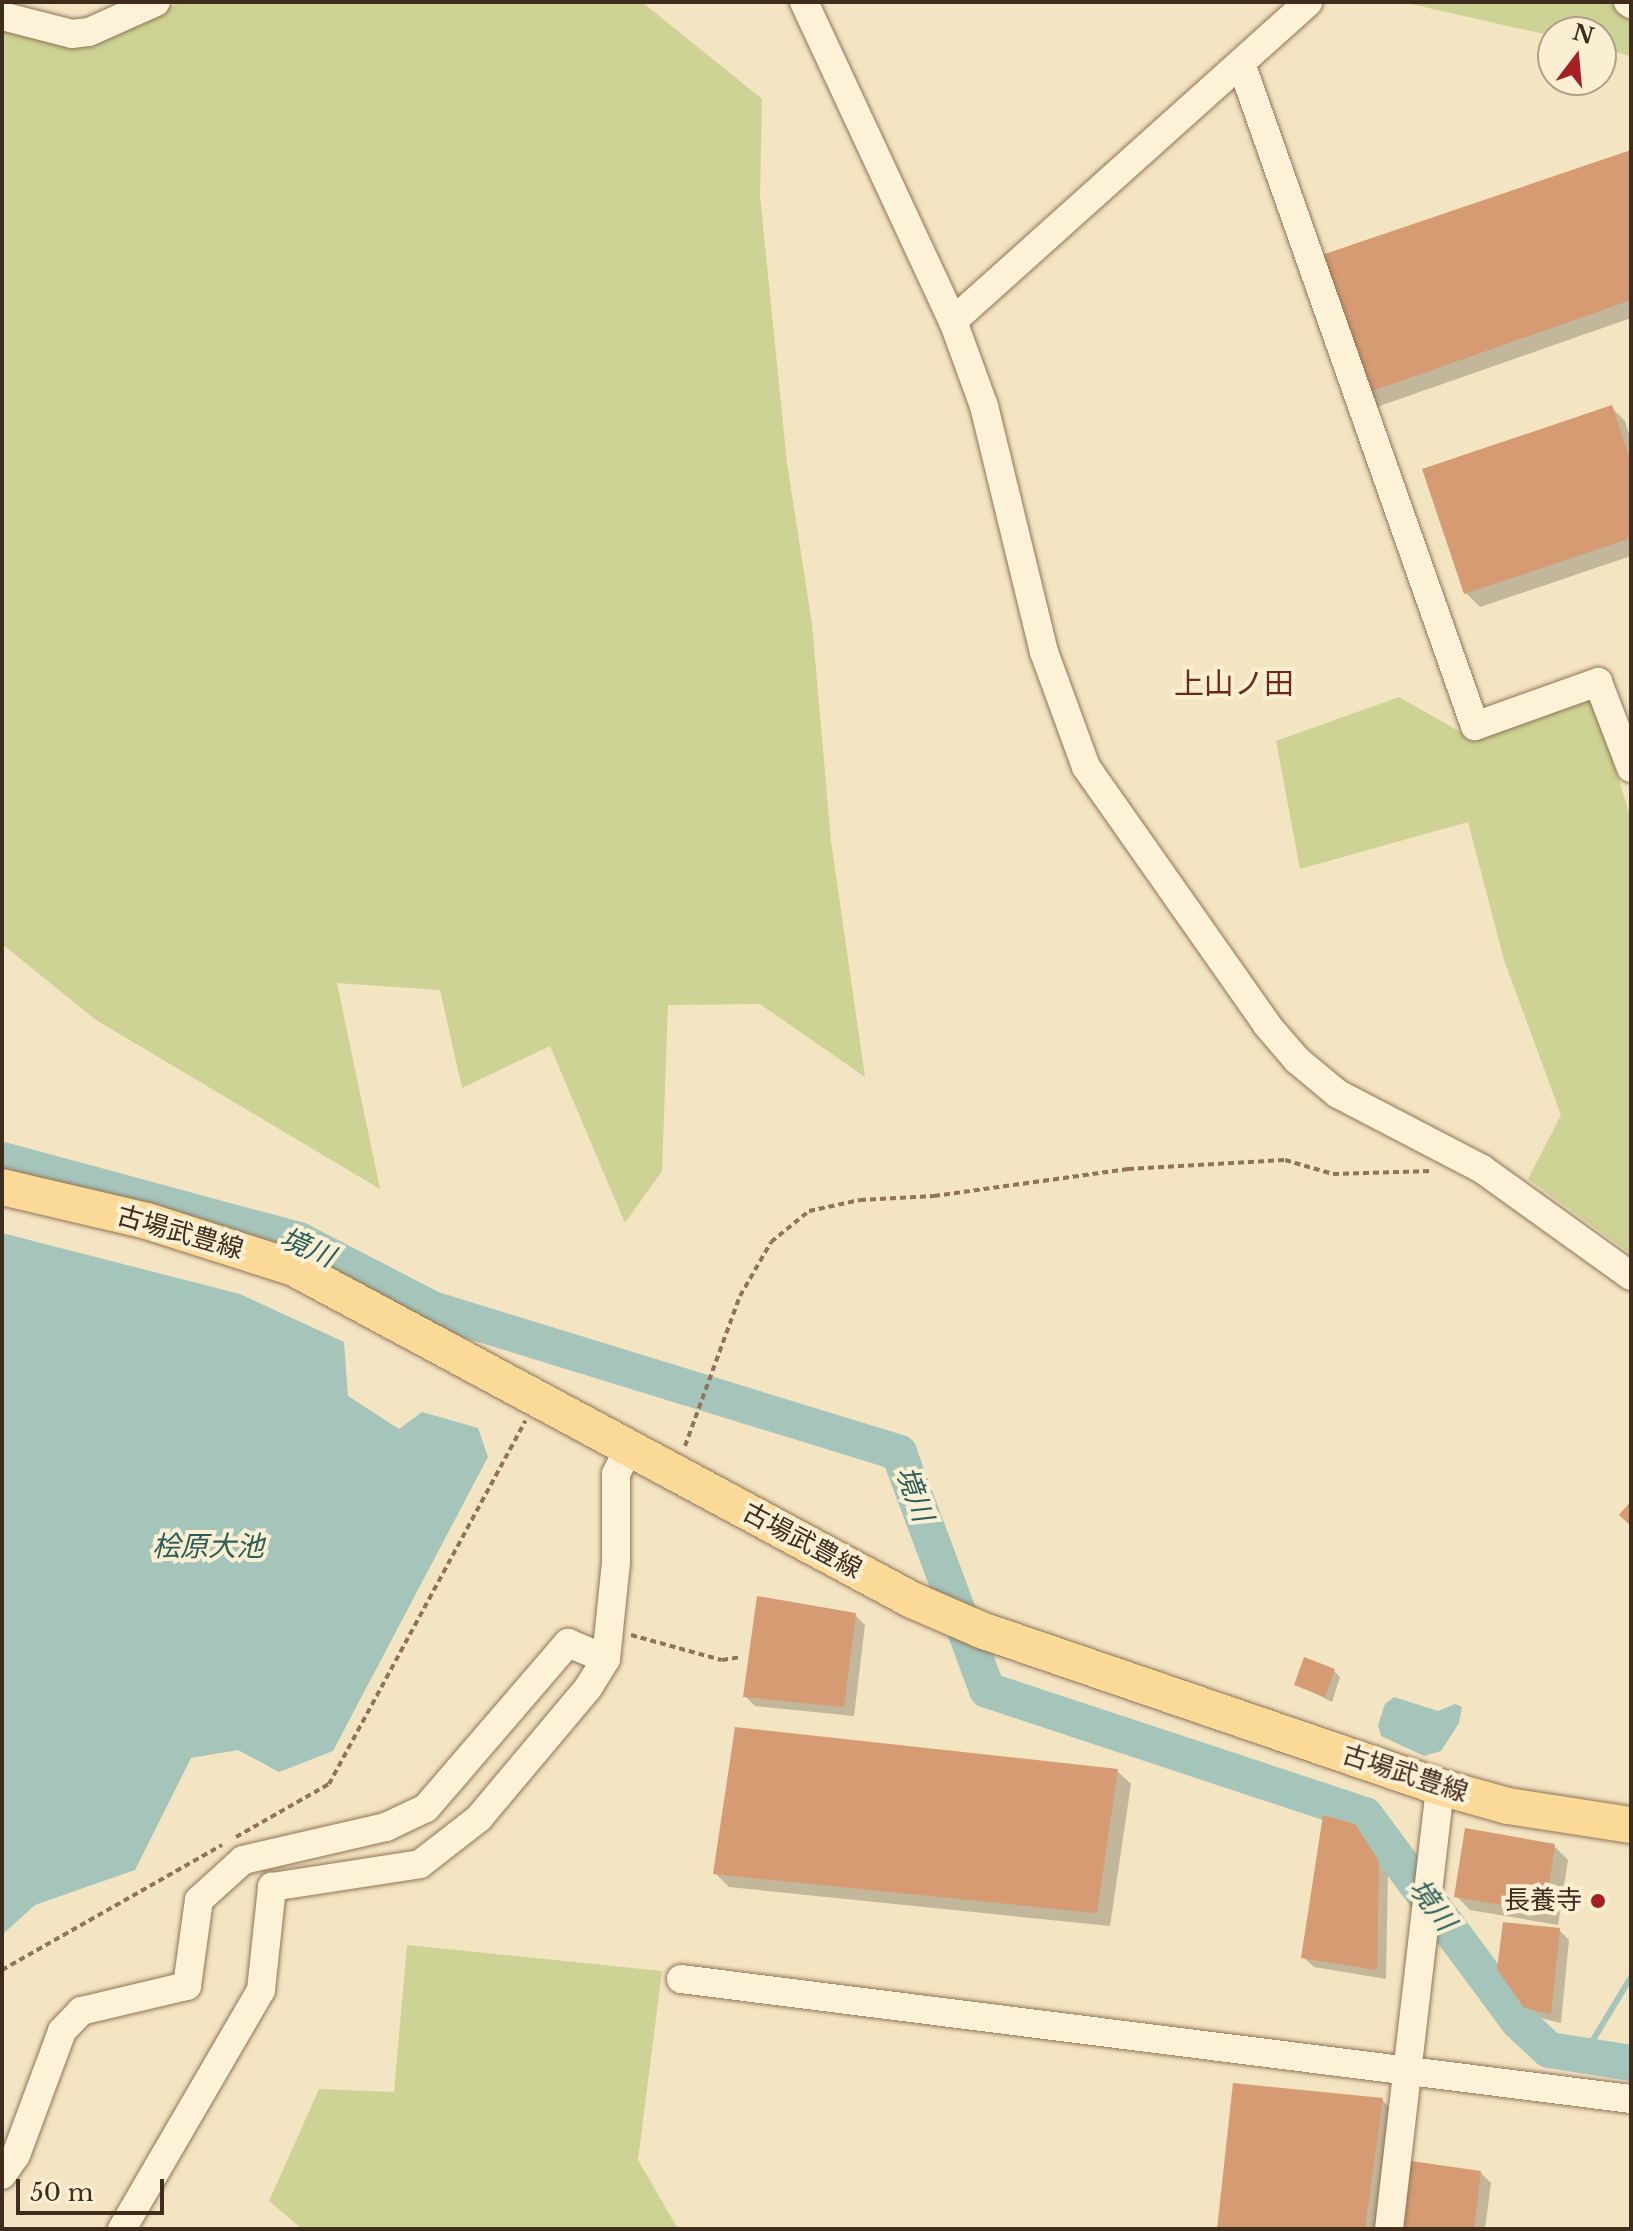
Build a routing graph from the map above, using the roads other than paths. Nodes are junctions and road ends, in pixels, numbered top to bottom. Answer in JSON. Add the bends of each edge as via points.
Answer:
{"nodes":[{"id":1,"x":156,"y":2,"type":"edge"},
{"id":2,"x":804,"y":2,"type":"edge"},
{"id":3,"x":1308,"y":2,"type":"edge"},
{"id":4,"x":2,"y":16,"type":"edge"},
{"id":5,"x":1242,"y":66,"type":"junction"},
{"id":6,"x":953,"y":321,"type":"junction"},
{"id":7,"x":1631,"y":768,"type":"edge"},
{"id":8,"x":2,"y":1187,"type":"edge"},
{"id":9,"x":1631,"y":1276,"type":"edge"},
{"id":10,"x":629,"y":1447,"type":"junction"},
{"id":11,"x":606,"y":1659,"type":"junction"},
{"id":12,"x":1440,"y":1787,"type":"junction"},
{"id":13,"x":1631,"y":1825,"type":"edge"},
{"id":14,"x":681,"y":1979,"type":"dead end"},
{"id":15,"x":1409,"y":2070,"type":"junction"},
{"id":16,"x":1631,"y":2099,"type":"edge"},
{"id":17,"x":2,"y":2175,"type":"edge"},
{"id":18,"x":122,"y":2229,"type":"edge"},
{"id":19,"x":1389,"y":2229,"type":"edge"}],
"edges":[{"from":1,"to":4,"type":"street","via":[[89,32],[72,34]]},
{"from":2,"to":6,"type":"street"},
{"from":3,"to":5,"type":"street"},
{"from":5,"to":6,"type":"street"},
{"from":5,"to":7,"type":"street","via":[[1475,726],[1598,682]]},
{"from":6,"to":9,"type":"street","via":[[984,406],[1061,709],[1086,767],[1267,1025],[1338,1094],[1482,1169]]},
{"from":8,"to":10,"type":"main road","name":"古場武豊線","via":[[147,1221],[294,1268]]},
{"from":10,"to":11,"type":"street","via":[[616,1474]]},
{"from":10,"to":12,"type":"main road","name":"古場武豊線","via":[[912,1600],[981,1630]]},
{"from":11,"to":17,"type":"street","via":[[568,1643],[426,1808],[386,1827],[243,1860],[199,1900],[187,1986],[81,2011],[62,2031],[16,2155]]},
{"from":11,"to":18,"type":"street","via":[[507,1788],[479,1818],[420,1864],[272,1887],[261,1990]]},
{"from":12,"to":13,"type":"main road","name":"古場武豊線","via":[[1508,1806]]},
{"from":12,"to":15,"type":"street"},
{"from":14,"to":15,"type":"street"},
{"from":15,"to":16,"type":"street"},
{"from":15,"to":19,"type":"street"}]}
